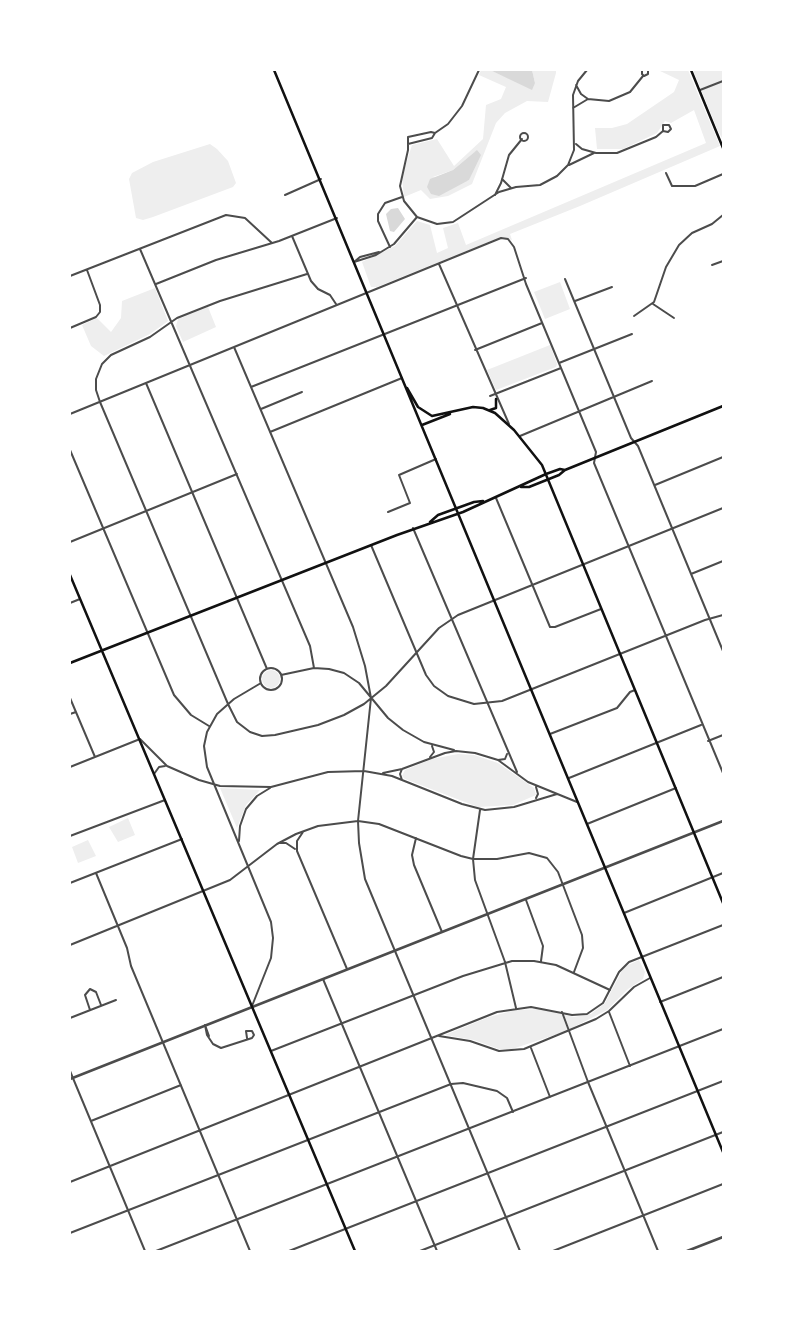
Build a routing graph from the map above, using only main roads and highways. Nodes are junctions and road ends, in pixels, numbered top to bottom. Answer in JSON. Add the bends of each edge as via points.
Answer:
{"nodes":[{"id":1,"x":274,"y":70,"type":"edge"},
{"id":2,"x":690,"y":70,"type":"edge"},
{"id":3,"x":723,"y":148,"type":"edge"},
{"id":4,"x":405,"y":387,"type":"junction"},
{"id":5,"x":496,"y":399,"type":"road end"},
{"id":6,"x":723,"y":406,"type":"edge"},
{"id":7,"x":458,"y":409,"type":"junction"},
{"id":8,"x":488,"y":410,"type":"junction"},
{"id":9,"x":422,"y":426,"type":"junction"},
{"id":10,"x":565,"y":470,"type":"junction"},
{"id":11,"x":546,"y":474,"type":"junction"},
{"id":12,"x":548,"y":479,"type":"junction"},
{"id":13,"x":519,"y":487,"type":"junction"},
{"id":14,"x":484,"y":501,"type":"junction"},
{"id":15,"x":456,"y":508,"type":"junction"},
{"id":16,"x":458,"y":514,"type":"junction"},
{"id":17,"x":430,"y":522,"type":"junction"},
{"id":18,"x":70,"y":575,"type":"edge"},
{"id":19,"x":102,"y":651,"type":"junction"},
{"id":20,"x":70,"y":663,"type":"edge"},
{"id":21,"x":723,"y":903,"type":"edge"},
{"id":22,"x":723,"y":1152,"type":"edge"},
{"id":23,"x":355,"y":1251,"type":"edge"}],
"edges":[{"from":1,"to":4,"type":"main road"},
{"from":2,"to":3,"type":"main road"},
{"from":4,"to":7,"type":"main road","via":[[418,407],[427,414],[440,416]]},
{"from":4,"to":9,"type":"main road"},
{"from":5,"to":8,"type":"main road","via":[[496,408]]},
{"from":6,"to":10,"type":"main road"},
{"from":7,"to":8,"type":"main road"},
{"from":7,"to":9,"type":"main road"},
{"from":8,"to":11,"type":"main road","via":[[510,426]]},
{"from":9,"to":15,"type":"main road"},
{"from":10,"to":11,"type":"main road"},
{"from":10,"to":12,"type":"main road"},
{"from":11,"to":12,"type":"main road"},
{"from":11,"to":13,"type":"main road"},
{"from":12,"to":13,"type":"main road","via":[[529,487]]},
{"from":12,"to":21,"type":"main road"},
{"from":13,"to":14,"type":"main road"},
{"from":14,"to":15,"type":"main road"},
{"from":14,"to":16,"type":"main road"},
{"from":15,"to":16,"type":"main road"},
{"from":15,"to":17,"type":"main road"},
{"from":16,"to":17,"type":"main road"},
{"from":16,"to":22,"type":"main road"},
{"from":17,"to":19,"type":"main road"},
{"from":18,"to":19,"type":"main road"},
{"from":19,"to":20,"type":"main road"},
{"from":19,"to":23,"type":"main road"}]}
